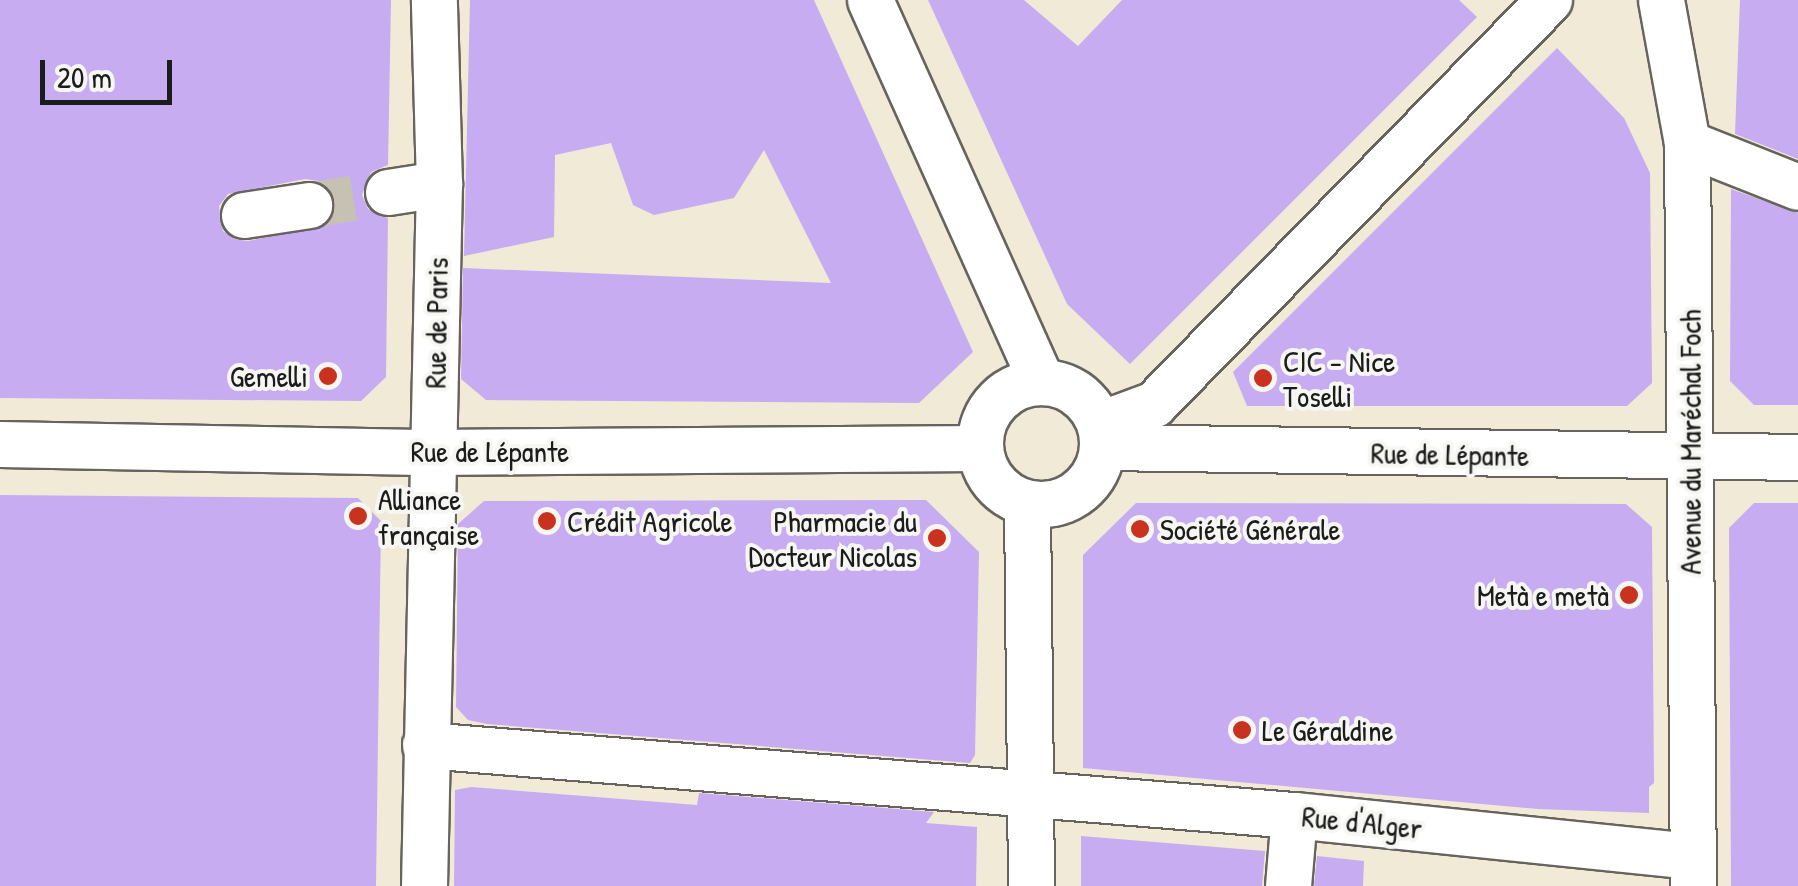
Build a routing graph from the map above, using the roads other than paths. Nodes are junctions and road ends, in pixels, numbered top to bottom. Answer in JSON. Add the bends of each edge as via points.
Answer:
{"nodes":[{"id":1,"x":434,"y":0,"type":"edge"},
{"id":2,"x":870,"y":0,"type":"edge"},
{"id":3,"x":1661,"y":0,"type":"edge"},
{"id":4,"x":1521,"y":9,"type":"edge"},
{"id":5,"x":1686,"y":142,"type":"junction"},
{"id":6,"x":439,"y":184,"type":"junction"},
{"id":7,"x":1798,"y":187,"type":"edge"},
{"id":8,"x":388,"y":192,"type":"tunnel mouth"},
{"id":9,"x":309,"y":205,"type":"tunnel mouth"},
{"id":10,"x":244,"y":215,"type":"dead end"},
{"id":11,"x":1042,"y":382,"type":"junction"},
{"id":12,"x":1101,"y":436,"type":"junction"},
{"id":13,"x":0,"y":444,"type":"edge"},
{"id":14,"x":980,"y":448,"type":"junction"},
{"id":15,"x":434,"y":452,"type":"junction"},
{"id":16,"x":1798,"y":457,"type":"edge"},
{"id":17,"x":1691,"y":458,"type":"junction"},
{"id":18,"x":1028,"y":504,"type":"junction"},
{"id":19,"x":425,"y":745,"type":"junction"},
{"id":20,"x":1030,"y":792,"type":"junction"},
{"id":21,"x":1294,"y":815,"type":"junction"},
{"id":22,"x":1693,"y":871,"type":"edge"},
{"id":23,"x":424,"y":886,"type":"edge"},
{"id":24,"x":1031,"y":886,"type":"edge"},
{"id":25,"x":1288,"y":886,"type":"edge"}],
"edges":[{"from":1,"to":6,"type":"street","name":"Rue de Paris"},
{"from":2,"to":11,"type":"street"},
{"from":3,"to":5,"type":"street","name":"Avenue du Maréchal Foch"},
{"from":4,"to":12,"type":"street","via":[[1154,404]]},
{"from":5,"to":7,"type":"street"},
{"from":5,"to":17,"type":"street","name":"Avenue du Maréchal Foch"},
{"from":6,"to":8,"type":"street"},
{"from":6,"to":15,"type":"street","name":"Rue de Paris"},
{"from":9,"to":10,"type":"street"},
{"from":11,"to":12,"type":"street","via":[[1078,394]]},
{"from":11,"to":14,"type":"street","via":[[1014,389],[990,408]]},
{"from":12,"to":17,"type":"street","name":"Rue de Lépante"},
{"from":12,"to":18,"type":"street","via":[[1098,468],[1087,486],[1069,498]]},
{"from":13,"to":15,"type":"street","name":"Rue de Lépante"},
{"from":14,"to":15,"type":"street","name":"Rue de Lépante"},
{"from":14,"to":18,"type":"street","via":[[994,483]]},
{"from":15,"to":19,"type":"street","name":"Rue de Paris"},
{"from":16,"to":17,"type":"street","name":"Rue de Lépante"},
{"from":17,"to":22,"type":"street","name":"Avenue du Maréchal Foch"},
{"from":18,"to":20,"type":"street"},
{"from":19,"to":20,"type":"street","name":"Rue d'Alger"},
{"from":19,"to":23,"type":"street","name":"Rue de Paris"},
{"from":20,"to":21,"type":"street","name":"Rue d'Alger"},
{"from":20,"to":24,"type":"street"},
{"from":21,"to":22,"type":"street","name":"Rue d'Alger"},
{"from":21,"to":25,"type":"street"}]}
